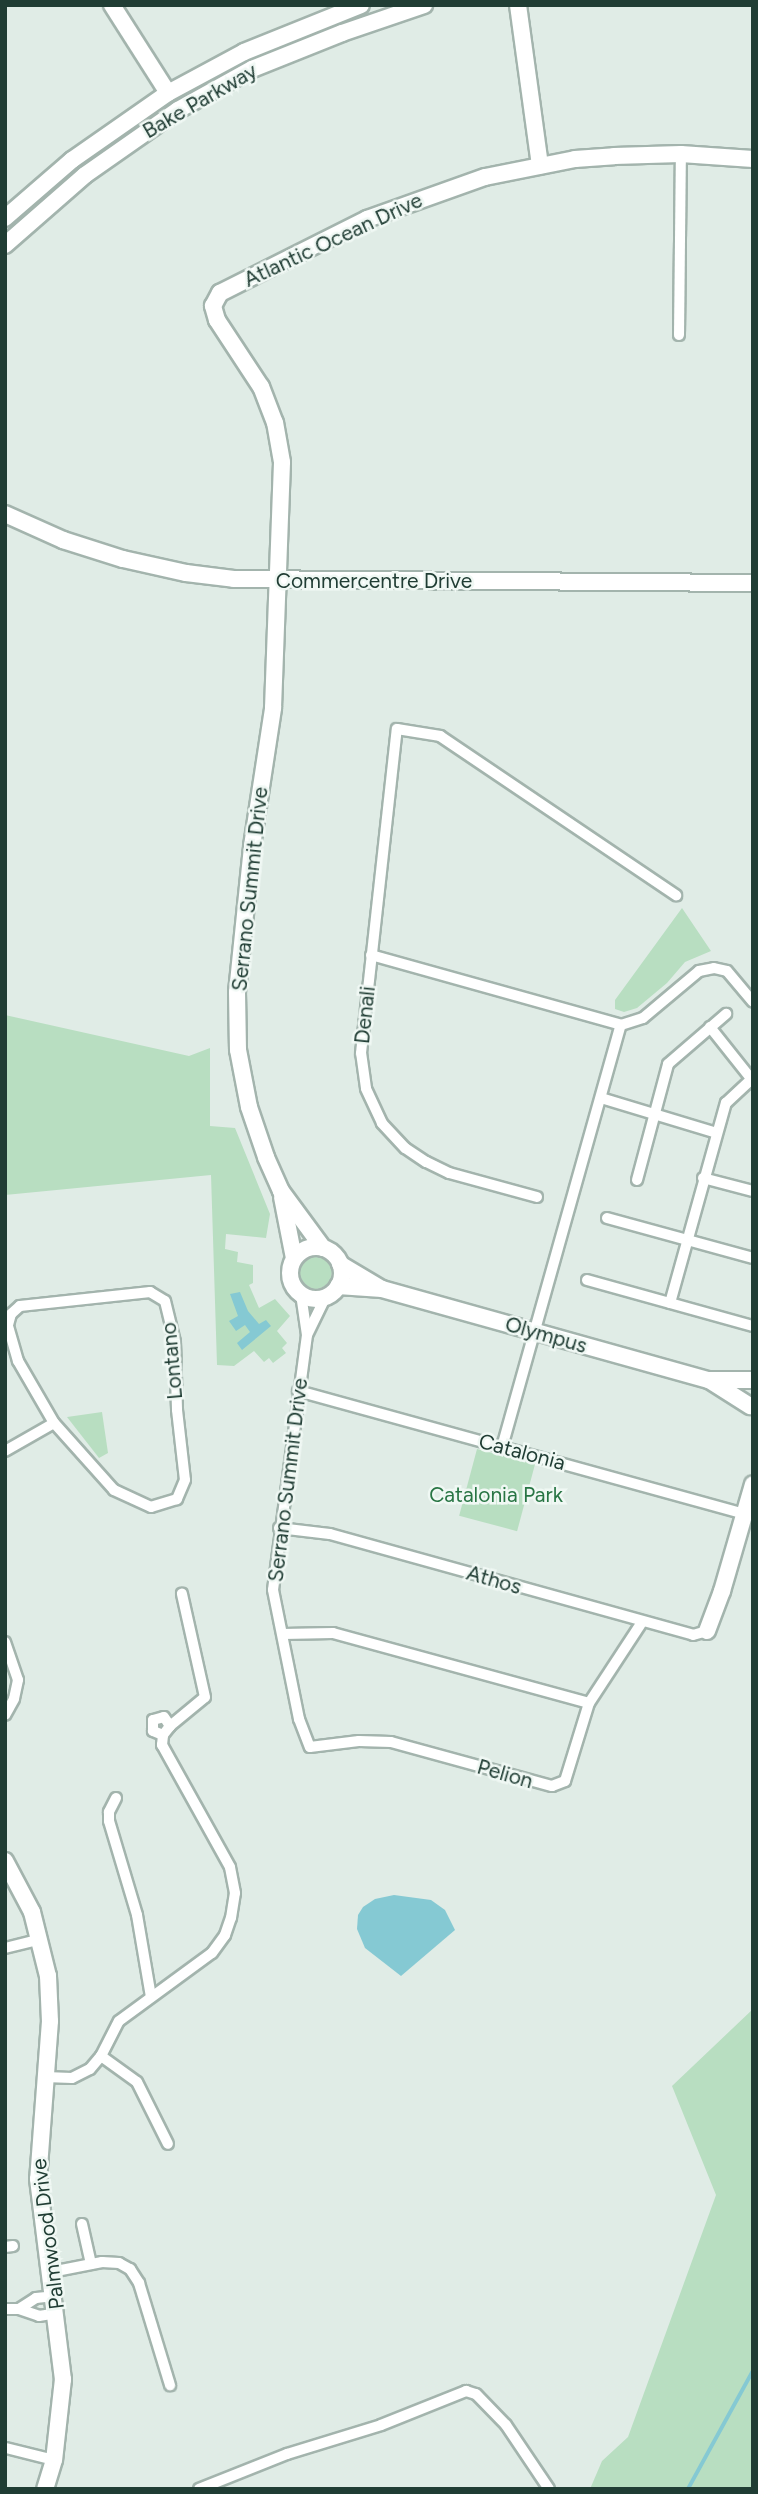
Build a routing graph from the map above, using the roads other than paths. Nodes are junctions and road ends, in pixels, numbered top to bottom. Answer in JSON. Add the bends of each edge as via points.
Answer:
{"nodes":[{"id":1,"x":111,"y":5,"type":"edge"},
{"id":2,"x":361,"y":5,"type":"edge"},
{"id":3,"x":424,"y":5,"type":"edge"},
{"id":4,"x":518,"y":5,"type":"edge"},
{"id":5,"x":168,"y":93,"type":"junction"},
{"id":6,"x":681,"y":154,"type":"junction"},
{"id":7,"x":753,"y":159,"type":"edge"},
{"id":8,"x":540,"y":165,"type":"junction"},
{"id":9,"x":5,"y":218,"type":"edge"},
{"id":10,"x":5,"y":245,"type":"edge"},
{"id":11,"x":213,"y":306,"type":"joint"},
{"id":12,"x":678,"y":335,"type":"dead end"},
{"id":13,"x":5,"y":514,"type":"edge"},
{"id":14,"x":279,"y":580,"type":"junction"},
{"id":15,"x":753,"y":583,"type":"edge"},
{"id":16,"x":676,"y":895,"type":"dead end"},
{"id":17,"x":371,"y":955,"type":"junction"},
{"id":18,"x":753,"y":1002,"type":"edge"},
{"id":19,"x":726,"y":1014,"type":"dead end"},
{"id":20,"x":621,"y":1025,"type":"junction"},
{"id":21,"x":710,"y":1027,"type":"junction"},
{"id":22,"x":752,"y":1080,"type":"edge"},
{"id":23,"x":601,"y":1098,"type":"junction"},
{"id":24,"x":655,"y":1114,"type":"junction"},
{"id":25,"x":716,"y":1133,"type":"junction"},
{"id":26,"x":703,"y":1178,"type":"junction"},
{"id":27,"x":637,"y":1180,"type":"dead end"},
{"id":28,"x":281,"y":1191,"type":"junction"},
{"id":29,"x":753,"y":1191,"type":"edge"},
{"id":30,"x":537,"y":1197,"type":"dead end"},
{"id":31,"x":607,"y":1218,"type":"dead end"},
{"id":32,"x":687,"y":1239,"type":"junction"},
{"id":33,"x":323,"y":1248,"type":"junction"},
{"id":34,"x":294,"y":1258,"type":"junction"},
{"id":35,"x":753,"y":1258,"type":"edge"},
{"id":36,"x":340,"y":1264,"type":"junction"},
{"id":37,"x":587,"y":1280,"type":"dead end"},
{"id":38,"x":382,"y":1289,"type":"junction"},
{"id":39,"x":332,"y":1291,"type":"junction"},
{"id":40,"x":301,"y":1294,"type":"junction"},
{"id":41,"x":670,"y":1303,"type":"junction"},
{"id":42,"x":753,"y":1326,"type":"edge"},
{"id":43,"x":535,"y":1331,"type":"junction"},
{"id":44,"x":307,"y":1335,"type":"junction"},
{"id":45,"x":709,"y":1380,"type":"junction"},
{"id":46,"x":753,"y":1380,"type":"edge"},
{"id":47,"x":753,"y":1386,"type":"edge"},
{"id":48,"x":298,"y":1391,"type":"junction"},
{"id":49,"x":752,"y":1408,"type":"edge"},
{"id":50,"x":54,"y":1423,"type":"junction"},
{"id":51,"x":502,"y":1447,"type":"junction"},
{"id":52,"x":5,"y":1451,"type":"edge"},
{"id":53,"x":753,"y":1484,"type":"edge"},
{"id":54,"x":745,"y":1514,"type":"junction"},
{"id":55,"x":279,"y":1528,"type":"junction"},
{"id":56,"x":182,"y":1594,"type":"dead end"},
{"id":57,"x":642,"y":1622,"type":"junction"},
{"id":58,"x":707,"y":1631,"type":"joint"},
{"id":59,"x":283,"y":1634,"type":"junction"},
{"id":60,"x":5,"y":1642,"type":"edge"},
{"id":61,"x":589,"y":1703,"type":"junction"},
{"id":62,"x":5,"y":1715,"type":"edge"},
{"id":63,"x":310,"y":1747,"type":"joint"},
{"id":64,"x":116,"y":1798,"type":"dead end"},
{"id":65,"x":5,"y":1861,"type":"edge"},
{"id":66,"x":41,"y":1939,"type":"junction"},
{"id":67,"x":5,"y":1948,"type":"edge"},
{"id":68,"x":151,"y":1997,"type":"junction"},
{"id":69,"x":101,"y":2056,"type":"junction"},
{"id":70,"x":45,"y":2077,"type":"junction"},
{"id":71,"x":168,"y":2144,"type":"dead end"},
{"id":72,"x":82,"y":2224,"type":"dead end"},
{"id":73,"x":91,"y":2264,"type":"junction"},
{"id":74,"x":51,"y":2272,"type":"junction"},
{"id":75,"x":54,"y":2296,"type":"junction"},
{"id":76,"x":5,"y":2309,"type":"edge"},
{"id":77,"x":19,"y":2309,"type":"junction"},
{"id":78,"x":57,"y":2314,"type":"junction"},
{"id":79,"x":170,"y":2385,"type":"dead end"},
{"id":80,"x":5,"y":2442,"type":"edge"},
{"id":81,"x":6,"y":2450,"type":"edge"},
{"id":82,"x":54,"y":2460,"type":"junction"},
{"id":83,"x":45,"y":2489,"type":"edge"},
{"id":84,"x":199,"y":2489,"type":"edge"},
{"id":85,"x":549,"y":2489,"type":"edge"}],
"edges":[{"from":1,"to":5,"type":"street"},
{"from":2,"to":5,"type":"street","name":"Bake Parkway","via":[[244,52]]},
{"from":3,"to":10,"type":"street","name":"Bake Parkway","via":[[252,69],[178,110],[85,175]]},
{"from":4,"to":8,"type":"street"},
{"from":5,"to":9,"type":"street","name":"Bake Parkway","via":[[72,160]]},
{"from":6,"to":7,"type":"street","name":"Atlantic Ocean Drive"},
{"from":6,"to":8,"type":"street","name":"Atlantic Ocean Drive"},
{"from":6,"to":12,"type":"street"},
{"from":8,"to":11,"type":"street","name":"Atlantic Ocean Drive","via":[[465,183],[367,219],[220,293]]},
{"from":11,"to":14,"type":"street","name":"Serrano Summit Drive","via":[[217,320],[261,387],[275,423],[282,462]]},
{"from":13,"to":14,"type":"street","name":"Commercentre Drive","via":[[122,559],[186,573]]},
{"from":14,"to":15,"type":"street","name":"Commercentre Drive"},
{"from":14,"to":28,"type":"street","name":"Serrano Summit Drive","via":[[273,708],[252,846],[237,1004],[238,1051],[249,1107]]},
{"from":16,"to":17,"type":"street","name":"Denali","via":[[440,736],[397,729]]},
{"from":17,"to":20,"type":"street"},
{"from":17,"to":30,"type":"street","name":"Denali","via":[[362,1069],[369,1098],[382,1123],[405,1148],[449,1173]]},
{"from":18,"to":20,"type":"street","via":[[727,971],[713,968],[699,971],[643,1018]]},
{"from":19,"to":21,"type":"street"},
{"from":20,"to":23,"type":"street"},
{"from":21,"to":22,"type":"street"},
{"from":21,"to":24,"type":"street","via":[[668,1064]]},
{"from":22,"to":25,"type":"street","via":[[726,1103]]},
{"from":23,"to":24,"type":"street"},
{"from":23,"to":43,"type":"street"},
{"from":24,"to":25,"type":"street"},
{"from":24,"to":27,"type":"street"},
{"from":25,"to":26,"type":"street"},
{"from":26,"to":29,"type":"street"},
{"from":26,"to":32,"type":"street"},
{"from":28,"to":33,"type":"street","name":"Serrano Summit Drive"},
{"from":28,"to":34,"type":"street","name":"Serrano Summit Drive"},
{"from":31,"to":32,"type":"street"},
{"from":32,"to":35,"type":"street"},
{"from":32,"to":41,"type":"street"},
{"from":33,"to":34,"type":"street","via":[[307,1248]]},
{"from":33,"to":36,"type":"street","name":"Serrano Summit Drive"},
{"from":34,"to":40,"type":"street","name":"Serrano Summit Drive","via":[[289,1275]]},
{"from":36,"to":38,"type":"street","name":"Olympus"},
{"from":36,"to":39,"type":"street","name":"Serrano Summit Drive"},
{"from":37,"to":41,"type":"street"},
{"from":38,"to":39,"type":"street","name":"Olympus"},
{"from":38,"to":43,"type":"street","name":"Olympus"},
{"from":39,"to":40,"type":"street","via":[[311,1298]]},
{"from":39,"to":44,"type":"street","name":"Serrano Summit Drive"},
{"from":40,"to":44,"type":"street","name":"Serrano Summit Drive"},
{"from":41,"to":42,"type":"street"},
{"from":43,"to":45,"type":"street","name":"Olympus"},
{"from":43,"to":51,"type":"street"},
{"from":44,"to":48,"type":"street","name":"Serrano Summit Drive"},
{"from":45,"to":46,"type":"street","name":"Olympus"},
{"from":45,"to":49,"type":"street","name":"Olympus"},
{"from":47,"to":49,"type":"street"},
{"from":48,"to":51,"type":"street","name":"Catalonia"},
{"from":48,"to":55,"type":"street","name":"Serrano Summit Drive"},
{"from":50,"to":50,"type":"street","name":"Lontano","via":[[114,1490],[151,1507],[177,1499],[185,1480],[175,1342],[165,1301],[150,1292],[20,1306],[11,1314],[8,1325],[18,1361]]},
{"from":50,"to":52,"type":"street"},
{"from":51,"to":54,"type":"street","name":"Catalonia"},
{"from":53,"to":54,"type":"street"},
{"from":54,"to":58,"type":"street"},
{"from":55,"to":57,"type":"street","name":"Athos","via":[[330,1534]]},
{"from":55,"to":59,"type":"street","name":"Serrano Summit Drive","via":[[273,1590]]},
{"from":56,"to":68,"type":"street","via":[[205,1697],[167,1730],[163,1751],[230,1867],[234,1894],[231,1918],[219,1945]]},
{"from":57,"to":58,"type":"street","name":"Athos","via":[[693,1635]]},
{"from":57,"to":61,"type":"street","name":"Pelion"},
{"from":59,"to":61,"type":"street","via":[[333,1633]]},
{"from":59,"to":63,"type":"street","name":"Serrano Summit Drive","via":[[299,1718]]},
{"from":60,"to":62,"type":"street","via":[[18,1680]]},
{"from":61,"to":63,"type":"street","name":"Pelion","via":[[565,1781],[552,1786],[391,1742]]},
{"from":64,"to":68,"type":"street","via":[[109,1821],[137,1915]]},
{"from":65,"to":66,"type":"street","name":"Palmwood Drive"},
{"from":66,"to":67,"type":"street"},
{"from":66,"to":70,"type":"street","name":"Palmwood Drive","via":[[50,2004]]},
{"from":68,"to":69,"type":"street","via":[[119,2021]]},
{"from":69,"to":70,"type":"street","via":[[75,2077]]},
{"from":69,"to":71,"type":"street","via":[[137,2082]]},
{"from":70,"to":74,"type":"street","name":"Palmwood Drive","via":[[37,2158]]},
{"from":72,"to":73,"type":"street"},
{"from":73,"to":74,"type":"street"},
{"from":73,"to":79,"type":"street","via":[[119,2263],[135,2275]]},
{"from":74,"to":75,"type":"street","name":"Palmwood Drive"},
{"from":75,"to":77,"type":"street","via":[[36,2298]]},
{"from":75,"to":78,"type":"street","name":"Palmwood Drive"},
{"from":76,"to":77,"type":"street"},
{"from":77,"to":78,"type":"street","via":[[39,2316]]},
{"from":78,"to":82,"type":"street","name":"Palmwood Drive","via":[[63,2379]]},
{"from":80,"to":81,"type":"street"},
{"from":81,"to":82,"type":"street"},
{"from":82,"to":83,"type":"street","name":"Palmwood Drive"},
{"from":84,"to":85,"type":"street","via":[[466,2391],[476,2394],[506,2425]]}]}
